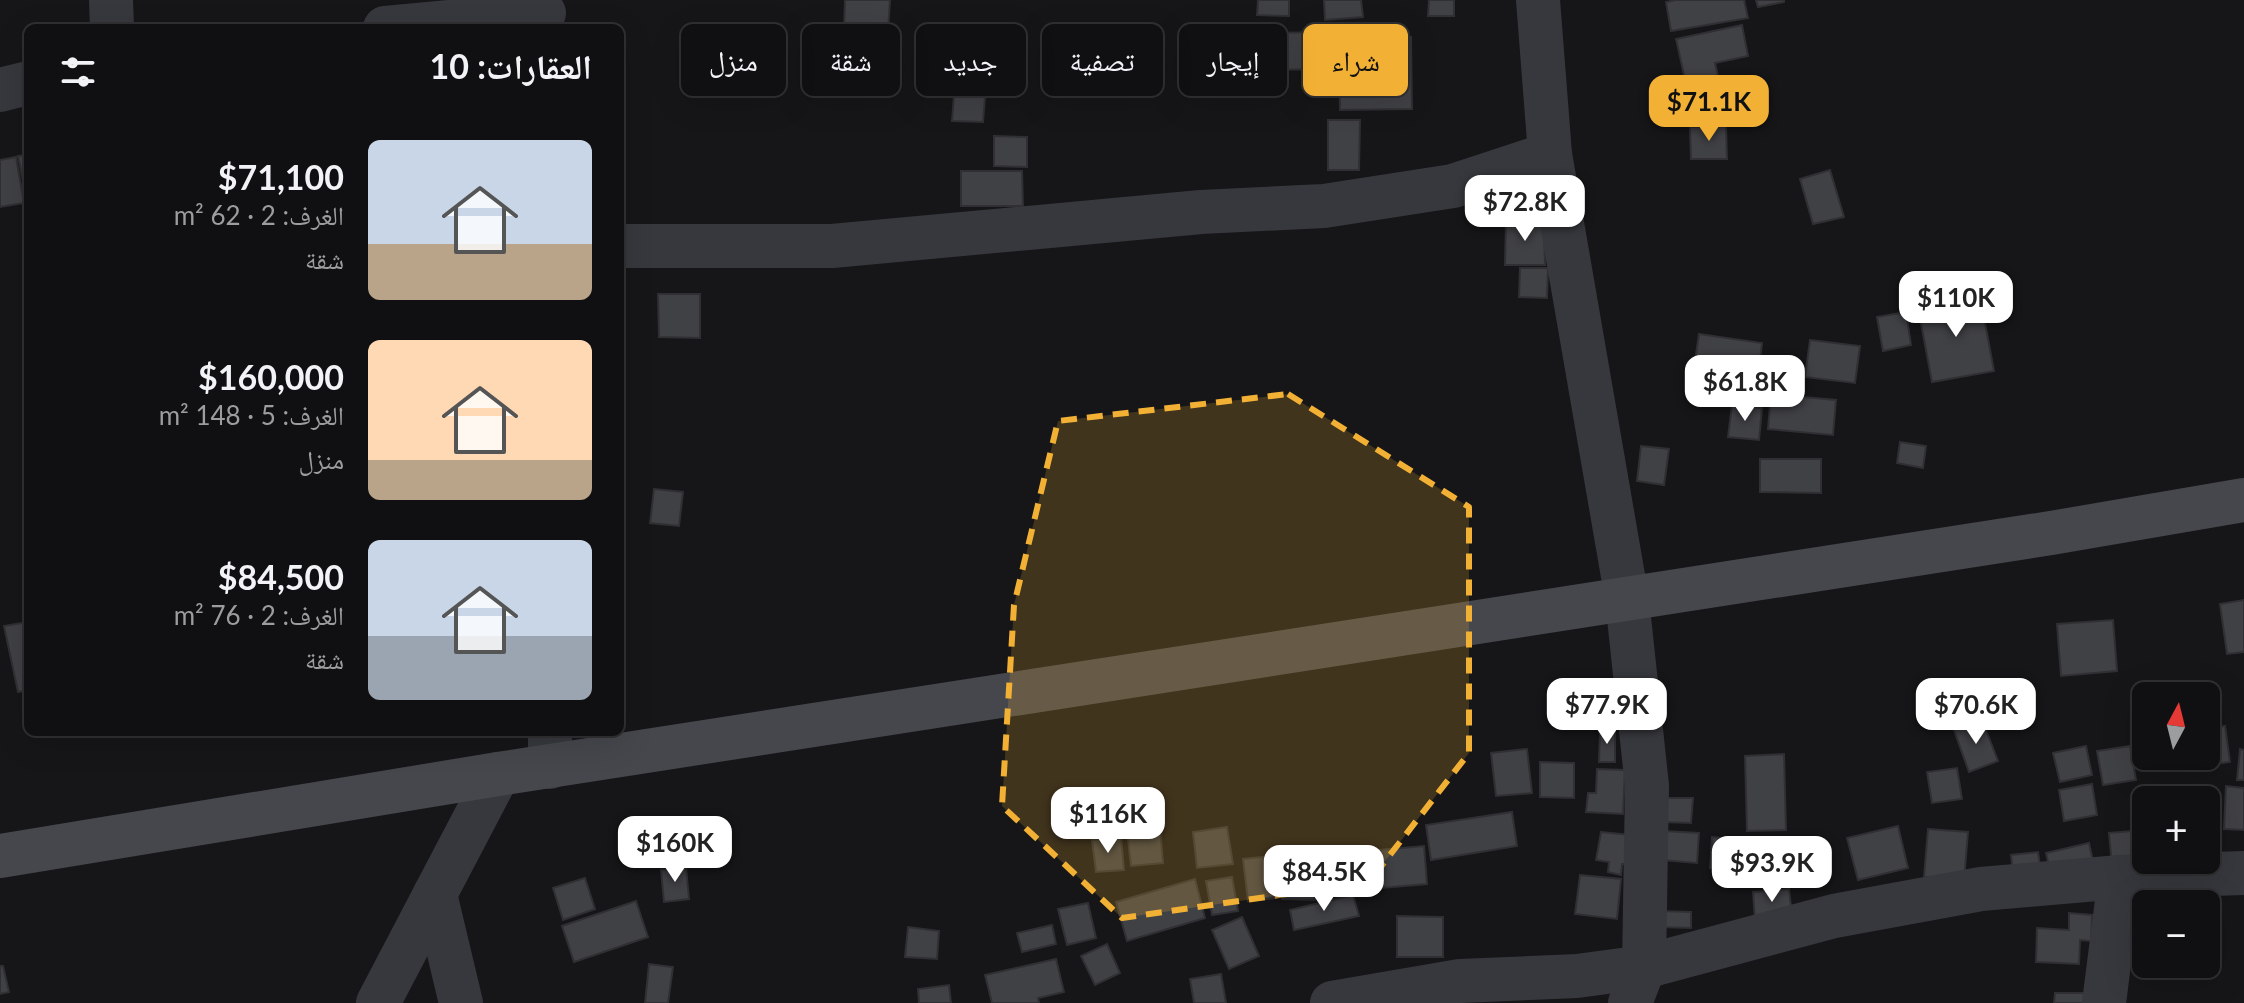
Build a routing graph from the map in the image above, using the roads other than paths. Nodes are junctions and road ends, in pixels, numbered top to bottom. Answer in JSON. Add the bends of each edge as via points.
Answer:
{"nodes":[{"id":1,"x":111,"y":0,"type":"edge"},
{"id":2,"x":1538,"y":0,"type":"edge"},
{"id":3,"x":544,"y":14,"type":"edge"},
{"id":4,"x":112,"y":24,"type":"edge"},
{"id":5,"x":430,"y":24,"type":"edge"},
{"id":6,"x":24,"y":84,"type":"edge"},
{"id":7,"x":0,"y":90,"type":"edge"},
{"id":8,"x":1550,"y":154,"type":"junction"},
{"id":9,"x":624,"y":246,"type":"edge"},
{"id":10,"x":2244,"y":500,"type":"edge"},
{"id":11,"x":1627,"y":599,"type":"junction"},
{"id":12,"x":550,"y":749,"type":"edge"},
{"id":13,"x":498,"y":774,"type":"junction"},
{"id":14,"x":0,"y":856,"type":"edge"},
{"id":15,"x":2244,"y":873,"type":"edge"},
{"id":16,"x":2120,"y":877,"type":"junction"},
{"id":17,"x":435,"y":894,"type":"junction"},
{"id":18,"x":1637,"y":985,"type":"edge"},
{"id":19,"x":378,"y":1003,"type":"edge"},
{"id":20,"x":461,"y":1003,"type":"edge"},
{"id":21,"x":1332,"y":1003,"type":"edge"},
{"id":22,"x":2104,"y":1003,"type":"edge"}],
"edges":[{"from":1,"to":4,"type":"street"},
{"from":2,"to":8,"type":"street"},
{"from":3,"to":5,"type":"street"},
{"from":6,"to":7,"type":"street"},
{"from":8,"to":9,"type":"street","via":[[1453,186],[1324,206],[832,246]]},
{"from":8,"to":11,"type":"street"},
{"from":10,"to":11,"type":"main road"},
{"from":11,"to":12,"type":"main road"},
{"from":11,"to":18,"type":"street","via":[[1647,786]]},
{"from":12,"to":13,"type":"main road"},
{"from":13,"to":14,"type":"main road"},
{"from":13,"to":17,"type":"street"},
{"from":15,"to":16,"type":"street"},
{"from":16,"to":18,"type":"street","via":[[1981,889],[1849,913]]},
{"from":16,"to":22,"type":"street"},
{"from":17,"to":19,"type":"street"},
{"from":17,"to":20,"type":"street"},
{"from":18,"to":21,"type":"street","via":[[1577,976],[1460,981]]}]}
